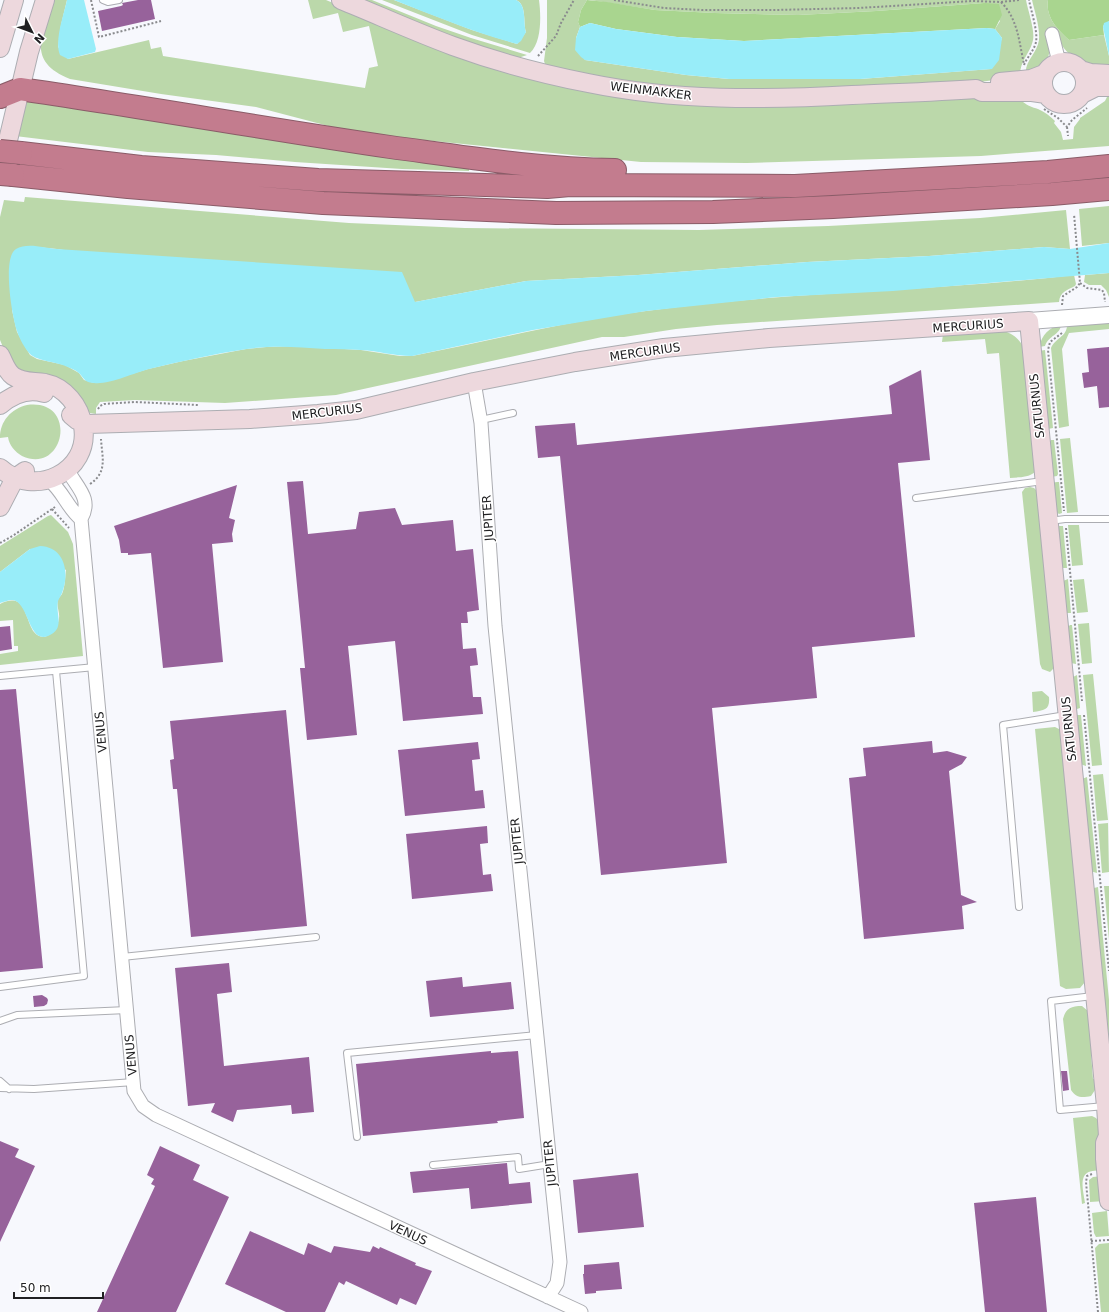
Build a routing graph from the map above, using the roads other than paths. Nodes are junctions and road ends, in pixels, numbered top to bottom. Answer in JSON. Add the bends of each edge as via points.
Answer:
{"nodes":[{"id":1,"x":14,"y":0,"type":"edge"},
{"id":2,"x":45,"y":0,"type":"edge"},
{"id":3,"x":103,"y":0,"type":"edge"},
{"id":4,"x":119,"y":0,"type":"edge"},
{"id":5,"x":341,"y":0,"type":"edge"},
{"id":6,"x":1052,"y":34,"type":"dead end"},
{"id":7,"x":0,"y":48,"type":"edge"},
{"id":8,"x":1058,"y":62,"type":"junction"},
{"id":9,"x":1081,"y":70,"type":"junction"},
{"id":10,"x":1044,"y":74,"type":"junction"},
{"id":11,"x":1109,"y":74,"type":"edge"},
{"id":12,"x":1109,"y":86,"type":"edge"},
{"id":13,"x":976,"y":89,"type":"junction"},
{"id":14,"x":9,"y":94,"type":"edge"},
{"id":15,"x":1043,"y":100,"type":"junction"},
{"id":16,"x":1086,"y":100,"type":"junction"},
{"id":17,"x":0,"y":151,"type":"edge"},
{"id":18,"x":1109,"y":166,"type":"edge"},
{"id":19,"x":4,"y":174,"type":"edge"},
{"id":20,"x":795,"y":186,"type":"junction"},
{"id":21,"x":1109,"y":189,"type":"edge"},
{"id":22,"x":1107,"y":308,"type":"edge"},
{"id":23,"x":1029,"y":322,"type":"junction"},
{"id":24,"x":0,"y":355,"type":"edge"},
{"id":25,"x":0,"y":376,"type":"edge"},
{"id":26,"x":474,"y":382,"type":"junction"},
{"id":27,"x":24,"y":388,"type":"junction"},
{"id":28,"x":0,"y":406,"type":"edge"},
{"id":29,"x":513,"y":413,"type":"dead end"},
{"id":30,"x":77,"y":419,"type":"junction"},
{"id":31,"x":481,"y":420,"type":"junction"},
{"id":32,"x":186,"y":421,"type":"junction"},
{"id":33,"x":82,"y":443,"type":"junction"},
{"id":34,"x":0,"y":453,"type":"edge"},
{"id":35,"x":65,"y":465,"type":"junction"},
{"id":36,"x":13,"y":472,"type":"edge"},
{"id":37,"x":49,"y":480,"type":"junction"},
{"id":38,"x":1045,"y":481,"type":"junction"},
{"id":39,"x":916,"y":498,"type":"dead end"},
{"id":40,"x":0,"y":507,"type":"edge"},
{"id":41,"x":81,"y":519,"type":"junction"},
{"id":42,"x":1109,"y":519,"type":"edge"},
{"id":43,"x":1057,"y":520,"type":"junction"},
{"id":44,"x":95,"y":667,"type":"junction"},
{"id":45,"x":56,"y":671,"type":"junction"},
{"id":46,"x":0,"y":676,"type":"edge"},
{"id":47,"x":1076,"y":714,"type":"junction"},
{"id":48,"x":1019,"y":907,"type":"dead end"},
{"id":49,"x":316,"y":937,"type":"dead end"},
{"id":50,"x":122,"y":957,"type":"junction"},
{"id":51,"x":0,"y":987,"type":"edge"},
{"id":52,"x":1095,"y":995,"type":"junction"},
{"id":53,"x":127,"y":1010,"type":"junction"},
{"id":54,"x":0,"y":1021,"type":"edge"},
{"id":55,"x":537,"y":1035,"type":"junction"},
{"id":56,"x":0,"y":1081,"type":"edge"},
{"id":57,"x":134,"y":1082,"type":"junction"},
{"id":58,"x":0,"y":1088,"type":"edge"},
{"id":59,"x":9,"y":1089,"type":"junction"},
{"id":60,"x":1106,"y":1106,"type":"junction"},
{"id":61,"x":1109,"y":1136,"type":"edge"},
{"id":62,"x":357,"y":1137,"type":"dead end"},
{"id":63,"x":550,"y":1164,"type":"junction"},
{"id":64,"x":433,"y":1165,"type":"dead end"},
{"id":65,"x":1109,"y":1201,"type":"edge"},
{"id":66,"x":548,"y":1297,"type":"junction"},
{"id":67,"x":581,"y":1312,"type":"edge"}],
"edges":[{"from":1,"to":7,"type":"main road"},
{"from":2,"to":14,"type":"main road","via":[[29,52]]},
{"from":3,"to":4,"type":"lane"},
{"from":5,"to":13,"type":"main road","name":"WEINMAKKER","via":[[452,46],[486,57],[555,76],[625,89],[744,99]]},
{"from":6,"to":8,"type":"street"},
{"from":8,"to":9,"type":"main road","via":[[1071,62]]},
{"from":8,"to":10,"type":"main road","via":[[1050,66]]},
{"from":9,"to":11,"type":"main road"},
{"from":9,"to":16,"type":"main road","via":[[1085,81]]},
{"from":10,"to":13,"type":"main road","name":"WEINMAKKER","via":[[1031,79],[982,84]]},
{"from":10,"to":15,"type":"main road"},
{"from":12,"to":16,"type":"main road","via":[[1096,87]]},
{"from":13,"to":15,"type":"main road","name":"WEINMAKKER","via":[[982,92],[1032,92]]},
{"from":14,"to":19,"type":"main road"},
{"from":14,"to":20,"type":"highway","via":[[503,163],[588,170],[731,176]]},
{"from":15,"to":16,"type":"main road","via":[[1064,104]]},
{"from":17,"to":20,"type":"highway","bridge":true,"via":[[141,167],[318,180],[547,187]]},
{"from":18,"to":20,"type":"highway","via":[[1048,172]]},
{"from":19,"to":21,"type":"highway","via":[[323,203],[556,213],[713,212],[833,207]]},
{"from":22,"to":23,"type":"street","name":"MERCURIUS"},
{"from":23,"to":26,"type":"main road","name":"MERCURIUS","via":[[769,338],[664,348],[574,362]]},
{"from":23,"to":38,"type":"main road","name":"SATURNUS"},
{"from":24,"to":27,"type":"main road","via":[[11,375],[18,379]]},
{"from":25,"to":27,"type":"main road","via":[[13,392]]},
{"from":26,"to":31,"type":"street","name":"JUPITER"},
{"from":26,"to":32,"type":"main road","name":"MERCURIUS","via":[[337,413]]},
{"from":27,"to":28,"type":"main road"},
{"from":27,"to":30,"type":"main road","via":[[26,392],[40,392],[52,396]]},
{"from":29,"to":31,"type":"lane"},
{"from":30,"to":32,"type":"main road","name":"MERCURIUS","via":[[88,424]]},
{"from":30,"to":33,"type":"main road","via":[[84,436]]},
{"from":30,"to":35,"type":"main road","via":[[74,439]]},
{"from":31,"to":55,"type":"street","name":"JUPITER","via":[[495,626]]},
{"from":32,"to":33,"type":"main road","name":"MERCURIUS","via":[[100,436]]},
{"from":33,"to":35,"type":"main road","via":[[77,458]]},
{"from":34,"to":36,"type":"main road","via":[[12,465]]},
{"from":35,"to":36,"type":"main road","via":[[43,471]]},
{"from":35,"to":37,"type":"main road","via":[[59,475]]},
{"from":35,"to":41,"type":"street","name":"VENUS","via":[[85,500],[85,511]]},
{"from":36,"to":37,"type":"main road","via":[[33,482]]},
{"from":36,"to":40,"type":"main road"},
{"from":37,"to":41,"type":"street"},
{"from":38,"to":39,"type":"lane"},
{"from":38,"to":43,"type":"main road","name":"SATURNUS"},
{"from":41,"to":44,"type":"street","name":"VENUS"},
{"from":42,"to":43,"type":"lane"},
{"from":43,"to":47,"type":"main road","name":"SATURNUS"},
{"from":44,"to":45,"type":"lane"},
{"from":44,"to":50,"type":"street","name":"VENUS"},
{"from":45,"to":46,"type":"lane"},
{"from":45,"to":51,"type":"lane","via":[[84,976]]},
{"from":47,"to":48,"type":"lane","via":[[1003,725]]},
{"from":47,"to":52,"type":"main road","name":"SATURNUS"},
{"from":49,"to":50,"type":"lane"},
{"from":50,"to":53,"type":"street","name":"VENUS"},
{"from":52,"to":60,"type":"main road","name":"SATURNUS"},
{"from":52,"to":60,"type":"lane","via":[[1051,1001],[1060,1110]]},
{"from":53,"to":54,"type":"lane","via":[[17,1014]]},
{"from":53,"to":57,"type":"street","name":"VENUS"},
{"from":55,"to":62,"type":"lane","via":[[346,1054]]},
{"from":55,"to":63,"type":"street","name":"JUPITER"},
{"from":56,"to":59,"type":"lane"},
{"from":57,"to":59,"type":"lane"},
{"from":57,"to":66,"type":"street","name":"VENUS","via":[[134,1091],[143,1106],[156,1115]]},
{"from":58,"to":59,"type":"lane"},
{"from":60,"to":61,"type":"main road","name":"SATURNUS"},
{"from":61,"to":65,"type":"main road","name":"SATURNUS","via":[[1105,1143]]},
{"from":63,"to":64,"type":"lane","via":[[519,1169],[518,1157]]},
{"from":63,"to":66,"type":"street","name":"JUPITER","via":[[560,1262],[557,1282]]},
{"from":66,"to":67,"type":"street","name":"VENUS"}]}
